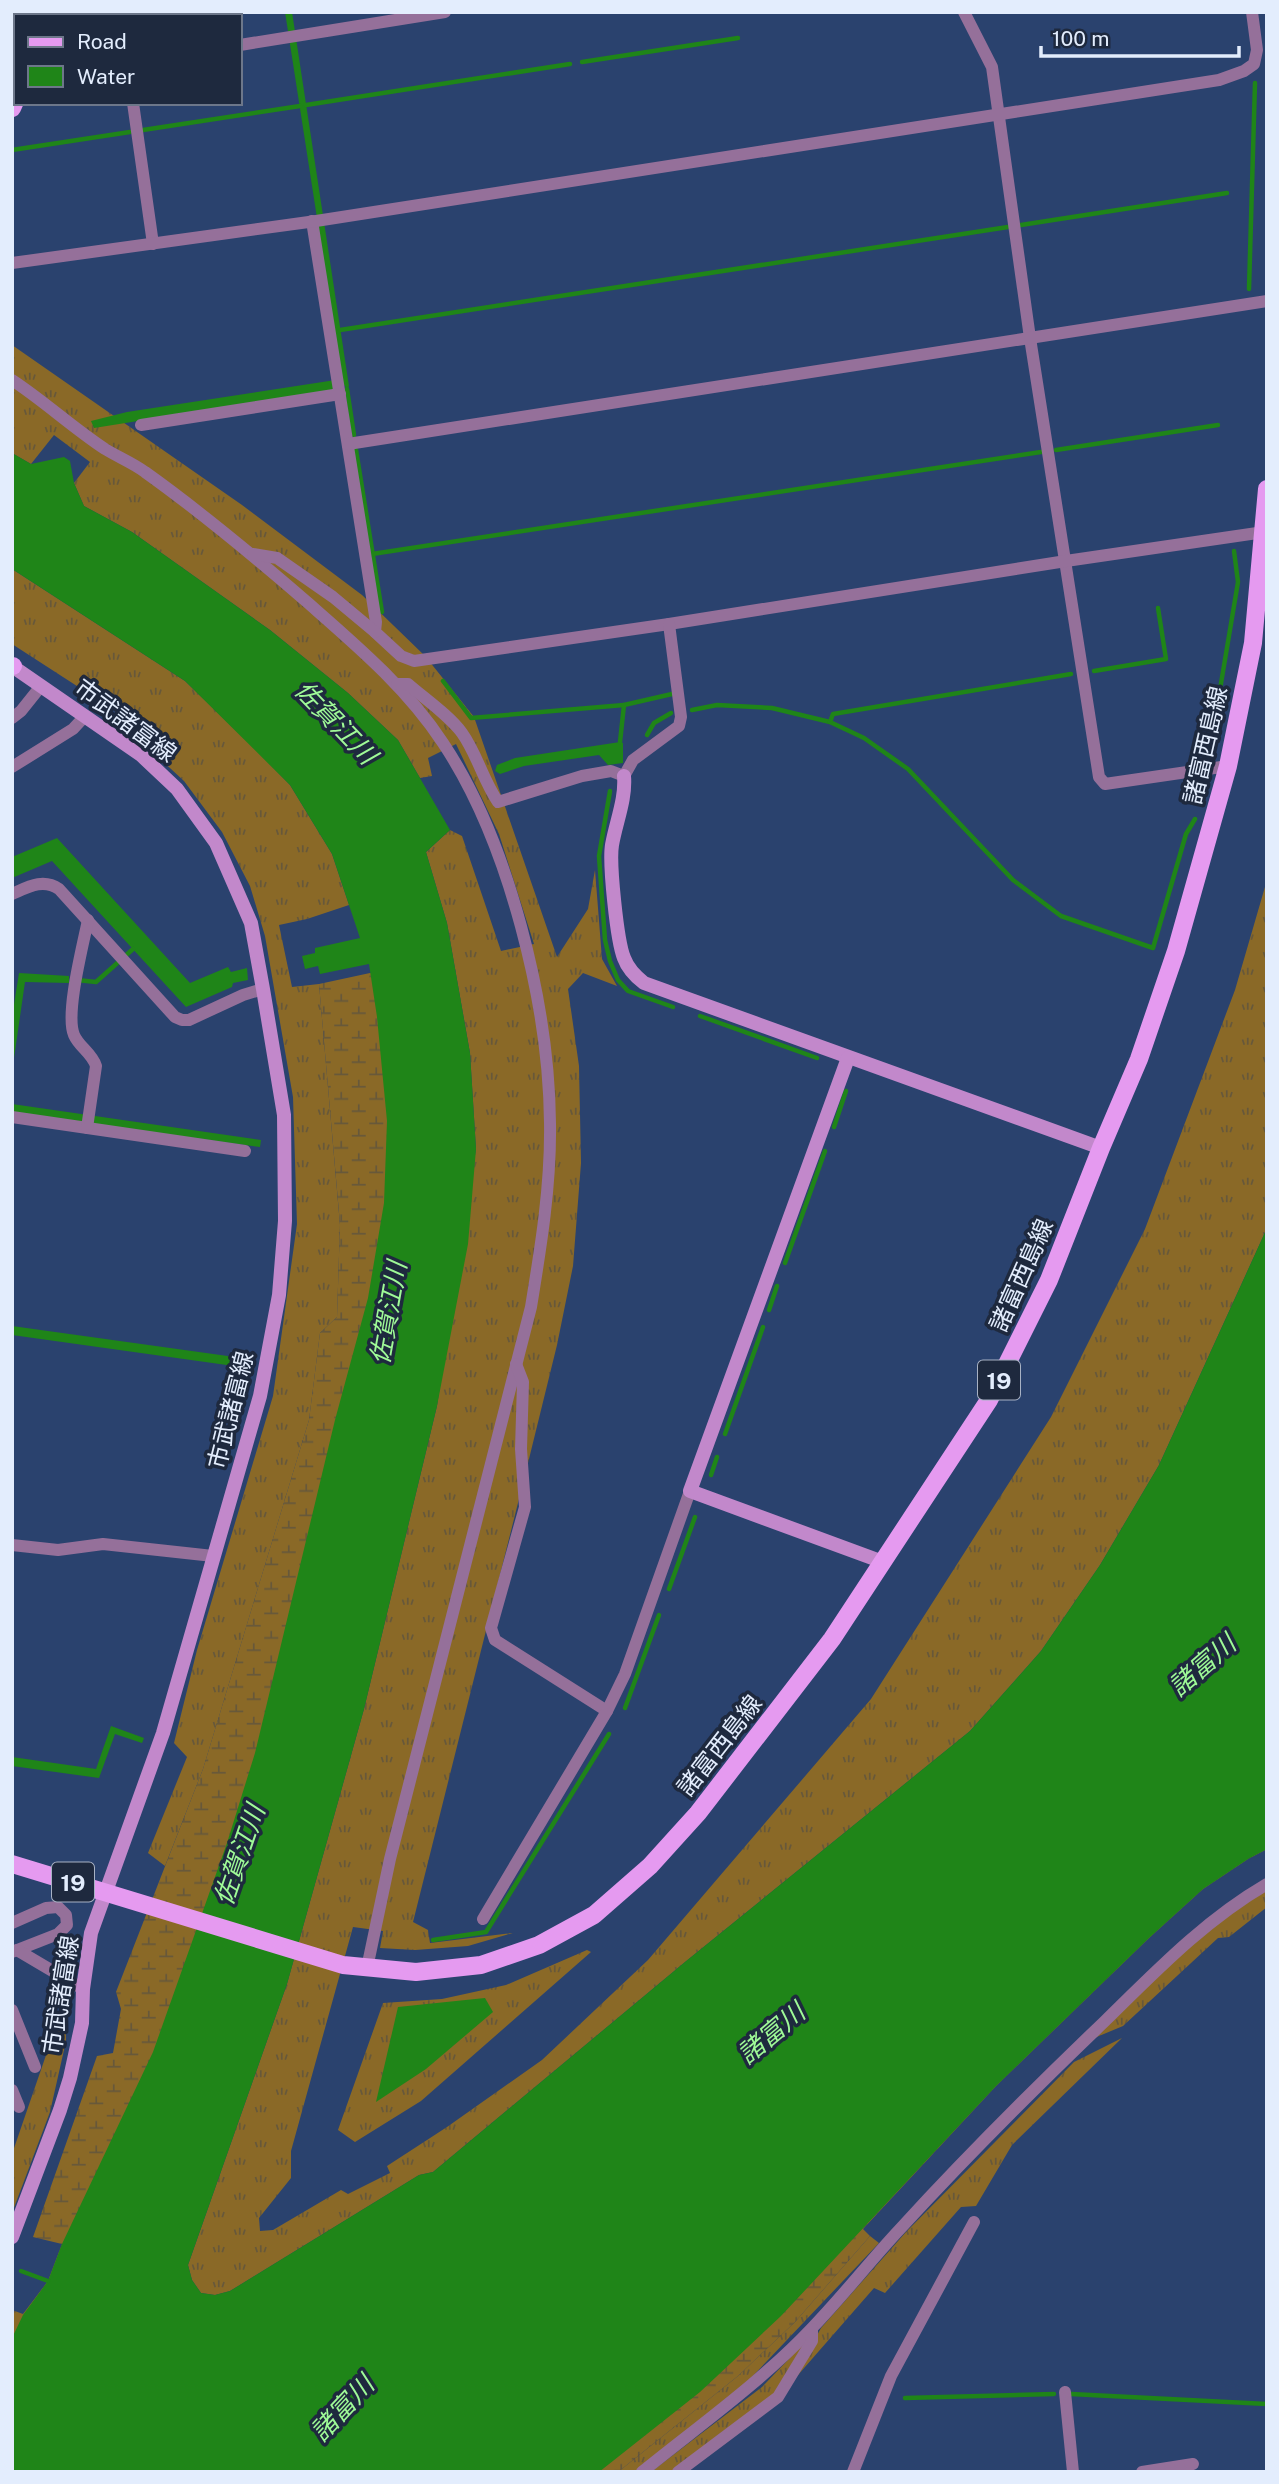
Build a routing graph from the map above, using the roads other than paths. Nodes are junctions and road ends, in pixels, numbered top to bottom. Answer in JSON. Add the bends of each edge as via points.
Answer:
{"nodes":[{"id":1,"x":445,"y":12,"type":"edge"},
{"id":2,"x":964,"y":12,"type":"edge"},
{"id":3,"x":1252,"y":12,"type":"edge"},
{"id":4,"x":242,"y":45,"type":"edge"},
{"id":5,"x":1262,"y":50,"type":"edge"},
{"id":6,"x":133,"y":105,"type":"edge"},
{"id":7,"x":998,"y":114,"type":"junction"},
{"id":8,"x":318,"y":220,"type":"junction"},
{"id":9,"x":153,"y":244,"type":"junction"},
{"id":10,"x":12,"y":263,"type":"edge"},
{"id":11,"x":1267,"y":301,"type":"edge"},
{"id":12,"x":1030,"y":338,"type":"junction"},
{"id":13,"x":12,"y":380,"type":"edge"},
{"id":14,"x":339,"y":387,"type":"junction"},
{"id":15,"x":141,"y":425,"type":"dead end"},
{"id":16,"x":348,"y":444,"type":"junction"},
{"id":17,"x":1267,"y":489,"type":"edge"},
{"id":18,"x":1264,"y":532,"type":"junction"},
{"id":19,"x":251,"y":554,"type":"junction"},
{"id":20,"x":1066,"y":561,"type":"junction"},
{"id":21,"x":669,"y":624,"type":"junction"},
{"id":22,"x":375,"y":632,"type":"junction"},
{"id":23,"x":12,"y":666,"type":"edge"},
{"id":24,"x":397,"y":684,"type":"junction"},
{"id":25,"x":41,"y":686,"type":"junction"},
{"id":26,"x":85,"y":716,"type":"junction"},
{"id":27,"x":12,"y":718,"type":"edge"},
{"id":28,"x":1228,"y":765,"type":"junction"},
{"id":29,"x":12,"y":767,"type":"edge"},
{"id":30,"x":624,"y":775,"type":"junction"},
{"id":31,"x":12,"y":894,"type":"edge"},
{"id":32,"x":88,"y":920,"type":"junction"},
{"id":33,"x":263,"y":989,"type":"junction"},
{"id":34,"x":848,"y":1058,"type":"junction"},
{"id":35,"x":12,"y":1117,"type":"edge"},
{"id":36,"x":87,"y":1123,"type":"junction"},
{"id":37,"x":1101,"y":1148,"type":"junction"},
{"id":38,"x":245,"y":1152,"type":"dead end"},
{"id":39,"x":516,"y":1364,"type":"junction"},
{"id":40,"x":690,"y":1491,"type":"junction"},
{"id":41,"x":12,"y":1545,"type":"edge"},
{"id":42,"x":213,"y":1556,"type":"junction"},
{"id":43,"x":883,"y":1562,"type":"junction"},
{"id":44,"x":607,"y":1711,"type":"junction"},
{"id":45,"x":12,"y":1864,"type":"edge"},
{"id":46,"x":1267,"y":1884,"type":"edge"},
{"id":47,"x":107,"y":1891,"type":"junction"},
{"id":48,"x":483,"y":1919,"type":"dead end"},
{"id":49,"x":12,"y":1923,"type":"edge"},
{"id":50,"x":15,"y":1951,"type":"edge"},
{"id":51,"x":367,"y":1968,"type":"junction"},
{"id":52,"x":83,"y":1989,"type":"junction"},
{"id":53,"x":12,"y":2010,"type":"edge"},
{"id":54,"x":34,"y":2067,"type":"dead end"},
{"id":55,"x":12,"y":2090,"type":"edge"},
{"id":56,"x":19,"y":2108,"type":"dead end"},
{"id":57,"x":974,"y":2222,"type":"dead end"},
{"id":58,"x":12,"y":2237,"type":"edge"},
{"id":59,"x":812,"y":2329,"type":"junction"},
{"id":60,"x":1065,"y":2392,"type":"dead end"},
{"id":61,"x":1184,"y":2467,"type":"edge"},
{"id":62,"x":642,"y":2472,"type":"edge"},
{"id":63,"x":678,"y":2472,"type":"edge"},
{"id":64,"x":853,"y":2472,"type":"edge"},
{"id":65,"x":1073,"y":2472,"type":"edge"},
{"id":66,"x":1142,"y":2472,"type":"edge"}],
"edges":[{"from":1,"to":4,"type":"street"},
{"from":2,"to":7,"type":"street","via":[[992,67]]},
{"from":3,"to":5,"type":"street"},
{"from":5,"to":7,"type":"street","via":[[1244,71],[1219,80]]},
{"from":6,"to":9,"type":"street"},
{"from":7,"to":8,"type":"street"},
{"from":7,"to":12,"type":"street"},
{"from":8,"to":9,"type":"street"},
{"from":8,"to":14,"type":"street"},
{"from":9,"to":10,"type":"street"},
{"from":11,"to":12,"type":"street"},
{"from":12,"to":16,"type":"street"},
{"from":12,"to":20,"type":"street"},
{"from":13,"to":19,"type":"street","via":[[105,449],[142,470]]},
{"from":14,"to":15,"type":"street"},
{"from":14,"to":16,"type":"street"},
{"from":16,"to":22,"type":"street"},
{"from":17,"to":18,"type":"main road","name":"諸富西島線","number":"19"},
{"from":18,"to":20,"type":"street"},
{"from":18,"to":28,"type":"main road","name":"諸富西島線","number":"19","via":[[1253,643]]},
{"from":19,"to":22,"type":"street","via":[[277,558]]},
{"from":19,"to":24,"type":"street"},
{"from":20,"to":21,"type":"street"},
{"from":20,"to":28,"type":"street","via":[[1101,781]]},
{"from":21,"to":22,"type":"street","via":[[428,661],[401,656]]},
{"from":21,"to":30,"type":"street","via":[[679,726],[633,760]]},
{"from":23,"to":25,"type":"main road","name":"市武諸富線"},
{"from":24,"to":30,"type":"street","via":[[408,684],[460,729],[498,802],[582,776],[611,771]]},
{"from":24,"to":39,"type":"street","via":[[443,743],[489,833],[525,942],[544,1032],[550,1124],[543,1236]]},
{"from":25,"to":26,"type":"main road","name":"市武諸富線"},
{"from":25,"to":27,"type":"street"},
{"from":26,"to":29,"type":"street","via":[[73,729]]},
{"from":26,"to":33,"type":"main road","name":"市武諸富線","via":[[141,755],[177,789],[216,843],[251,923]]},
{"from":28,"to":37,"type":"main road","name":"諸富西島線","number":"19","via":[[1172,963],[1139,1059]]},
{"from":30,"to":34,"type":"main road","via":[[611,849],[619,943],[633,974],[644,983]]},
{"from":31,"to":32,"type":"street","via":[[33,884],[52,884]]},
{"from":32,"to":33,"type":"street","via":[[181,1020]]},
{"from":32,"to":36,"type":"street","via":[[71,1026],[74,1038],[96,1066]]},
{"from":33,"to":42,"type":"main road","name":"市武諸富線","via":[[285,1115],[285,1221],[279,1295],[260,1396]]},
{"from":34,"to":37,"type":"main road"},
{"from":34,"to":40,"type":"main road"},
{"from":35,"to":36,"type":"street"},
{"from":36,"to":38,"type":"street"},
{"from":37,"to":43,"type":"main road","name":"諸富西島線","number":"19","via":[[1049,1280],[989,1400]]},
{"from":39,"to":44,"type":"street","via":[[523,1382],[525,1507],[491,1628],[495,1640]]},
{"from":39,"to":51,"type":"street","via":[[393,1846]]},
{"from":40,"to":43,"type":"main road"},
{"from":40,"to":44,"type":"street","via":[[625,1674]]},
{"from":41,"to":42,"type":"street","via":[[58,1550],[103,1544]]},
{"from":42,"to":47,"type":"main road","name":"市武諸富線","via":[[163,1733]]},
{"from":43,"to":51,"type":"main road","name":"諸富西島線","number":"19","via":[[832,1639],[698,1813],[650,1866],[594,1915],[539,1945],[481,1965],[416,1972]]},
{"from":44,"to":48,"type":"street"},
{"from":45,"to":47,"type":"main road","number":"19"},
{"from":46,"to":59,"type":"street","via":[[1213,1920],[1074,2050],[899,2230]]},
{"from":47,"to":51,"type":"main road","name":"諸富西島線","number":"19","via":[[343,1965]]},
{"from":47,"to":52,"type":"main road","name":"市武諸富線","via":[[91,1933]]},
{"from":49,"to":50,"type":"street","via":[[46,1908],[58,1907],[66,1915],[67,1925],[58,1934]]},
{"from":50,"to":52,"type":"street"},
{"from":52,"to":58,"type":"main road","name":"市武諸富線","via":[[82,2023],[70,2078]]},
{"from":53,"to":54,"type":"street"},
{"from":55,"to":56,"type":"street"},
{"from":57,"to":64,"type":"street","via":[[891,2376]]},
{"from":59,"to":62,"type":"street","via":[[750,2388]]},
{"from":59,"to":63,"type":"street","via":[[812,2341],[778,2397]]},
{"from":60,"to":65,"type":"street"},
{"from":61,"to":66,"type":"street"}]}
